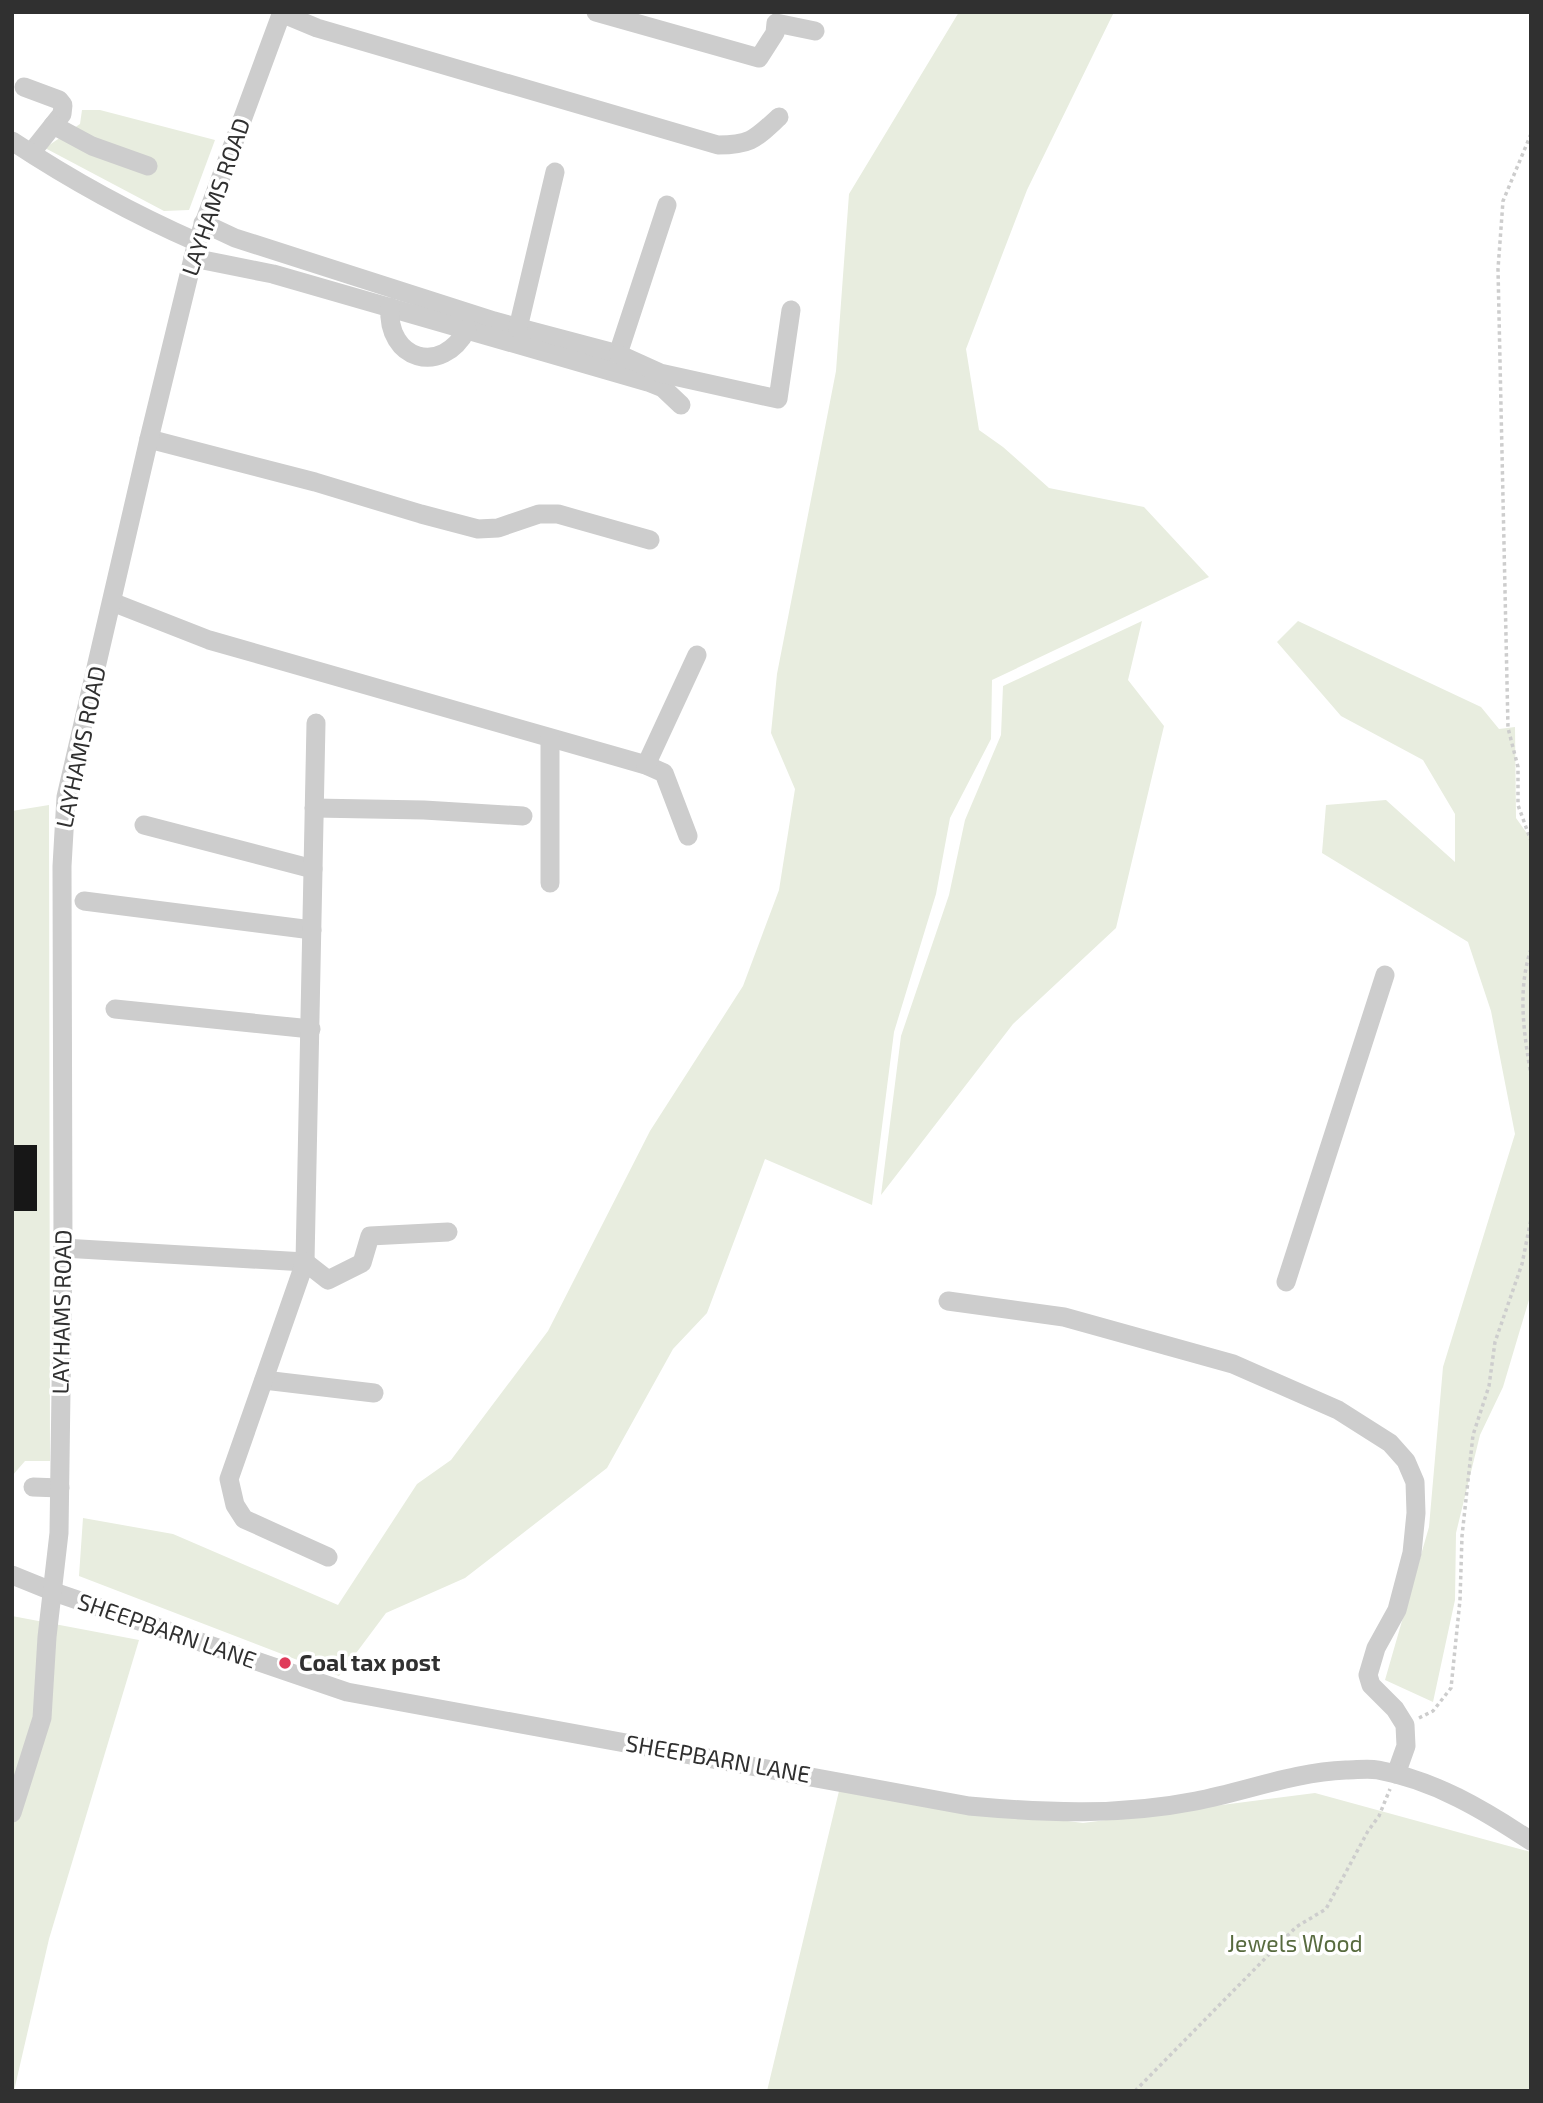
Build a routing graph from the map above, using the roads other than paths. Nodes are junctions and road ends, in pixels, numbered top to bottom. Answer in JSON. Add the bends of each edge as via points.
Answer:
{"nodes":[{"id":1,"x":596,"y":12,"type":"edge"},
{"id":2,"x":282,"y":13,"type":"edge"},
{"id":3,"x":815,"y":30,"type":"dead end"},
{"id":4,"x":24,"y":87,"type":"dead end"},
{"id":5,"x":779,"y":117,"type":"dead end"},
{"id":6,"x":52,"y":125,"type":"junction"},
{"id":7,"x":12,"y":141,"type":"edge"},
{"id":8,"x":31,"y":153,"type":"junction"},
{"id":9,"x":148,"y":166,"type":"dead end"},
{"id":10,"x":555,"y":172,"type":"dead end"},
{"id":11,"x":667,"y":205,"type":"dead end"},
{"id":12,"x":198,"y":241,"type":"junction"},
{"id":13,"x":390,"y":306,"type":"junction"},
{"id":14,"x":791,"y":310,"type":"dead end"},
{"id":15,"x":518,"y":328,"type":"junction"},
{"id":16,"x":467,"y":329,"type":"junction"},
{"id":17,"x":618,"y":354,"type":"junction"},
{"id":18,"x":681,"y":405,"type":"dead end"},
{"id":19,"x":149,"y":439,"type":"junction"},
{"id":20,"x":650,"y":540,"type":"dead end"},
{"id":21,"x":112,"y":602,"type":"junction"},
{"id":22,"x":697,"y":655,"type":"dead end"},
{"id":23,"x":316,"y":723,"type":"dead end"},
{"id":24,"x":550,"y":738,"type":"junction"},
{"id":25,"x":646,"y":765,"type":"junction"},
{"id":26,"x":314,"y":808,"type":"junction"},
{"id":27,"x":523,"y":816,"type":"dead end"},
{"id":28,"x":144,"y":825,"type":"dead end"},
{"id":29,"x":688,"y":836,"type":"dead end"},
{"id":30,"x":313,"y":869,"type":"junction"},
{"id":31,"x":550,"y":883,"type":"dead end"},
{"id":32,"x":84,"y":901,"type":"dead end"},
{"id":33,"x":312,"y":930,"type":"junction"},
{"id":34,"x":1385,"y":975,"type":"dead end"},
{"id":35,"x":115,"y":1009,"type":"dead end"},
{"id":36,"x":310,"y":1029,"type":"junction"},
{"id":37,"x":448,"y":1232,"type":"dead end"},
{"id":38,"x":63,"y":1248,"type":"junction"},
{"id":39,"x":305,"y":1262,"type":"junction"},
{"id":40,"x":1286,"y":1282,"type":"dead end"},
{"id":41,"x":947,"y":1301,"type":"dead end"},
{"id":42,"x":264,"y":1380,"type":"junction"},
{"id":43,"x":374,"y":1393,"type":"dead end"},
{"id":44,"x":33,"y":1487,"type":"dead end"},
{"id":45,"x":60,"y":1488,"type":"junction"},
{"id":46,"x":328,"y":1557,"type":"dead end"},
{"id":47,"x":12,"y":1575,"type":"edge"},
{"id":48,"x":54,"y":1592,"type":"junction"},
{"id":49,"x":1396,"y":1774,"type":"junction"},
{"id":50,"x":12,"y":1814,"type":"edge"},
{"id":51,"x":1531,"y":1841,"type":"edge"}],
"edges":[{"from":1,"to":3,"type":"street","via":[[760,58],[776,23]]},
{"from":2,"to":5,"type":"street","via":[[317,28],[718,145],[753,140]]},
{"from":2,"to":12,"type":"street","name":"LAYHAMS ROAD"},
{"from":4,"to":6,"type":"street","via":[[59,100],[62,114]]},
{"from":6,"to":8,"type":"street"},
{"from":6,"to":9,"type":"street","via":[[92,146]]},
{"from":7,"to":8,"type":"street"},
{"from":8,"to":12,"type":"street","via":[[147,220]]},
{"from":10,"to":15,"type":"street"},
{"from":11,"to":17,"type":"street"},
{"from":12,"to":13,"type":"street","via":[[272,274]]},
{"from":12,"to":15,"type":"street","via":[[235,238]]},
{"from":12,"to":19,"type":"street","name":"LAYHAMS ROAD"},
{"from":13,"to":16,"type":"street"},
{"from":13,"to":16,"type":"street","via":[[390,331],[404,349],[416,355],[443,355],[455,348]]},
{"from":14,"to":17,"type":"street","via":[[778,400],[660,373]]},
{"from":15,"to":17,"type":"street"},
{"from":16,"to":18,"type":"street","via":[[648,382],[663,388]]},
{"from":19,"to":20,"type":"street","via":[[478,529],[498,528],[539,514],[558,514]]},
{"from":19,"to":21,"type":"street","name":"LAYHAMS ROAD"},
{"from":21,"to":24,"type":"street","via":[[209,640]]},
{"from":21,"to":38,"type":"street","name":"LAYHAMS ROAD","via":[[65,811]]},
{"from":22,"to":25,"type":"street"},
{"from":23,"to":26,"type":"street"},
{"from":24,"to":25,"type":"street"},
{"from":24,"to":31,"type":"street"},
{"from":25,"to":29,"type":"street","via":[[664,774]]},
{"from":26,"to":27,"type":"street"},
{"from":26,"to":30,"type":"street"},
{"from":28,"to":30,"type":"street"},
{"from":30,"to":33,"type":"street"},
{"from":32,"to":33,"type":"street"},
{"from":33,"to":36,"type":"street"},
{"from":34,"to":40,"type":"street"},
{"from":35,"to":36,"type":"street"},
{"from":36,"to":39,"type":"street"},
{"from":37,"to":39,"type":"street","via":[[370,1236],[362,1263],[328,1280]]},
{"from":38,"to":39,"type":"street"},
{"from":38,"to":45,"type":"street","name":"LAYHAMS ROAD"},
{"from":39,"to":42,"type":"street"},
{"from":41,"to":49,"type":"street","via":[[1064,1317],[1233,1364],[1338,1409],[1390,1443],[1406,1461],[1415,1482],[1416,1513],[1412,1553],[1397,1610],[1376,1648],[1368,1675],[1371,1685],[1405,1725],[1406,1746]]},
{"from":42,"to":43,"type":"street"},
{"from":42,"to":46,"type":"street","via":[[229,1479],[235,1505],[244,1519]]},
{"from":44,"to":45,"type":"street"},
{"from":45,"to":48,"type":"street","name":"LAYHAMS ROAD"},
{"from":47,"to":48,"type":"street","name":"SHEEPBARN LANE"},
{"from":48,"to":49,"type":"street","name":"SHEEPBARN LANE","via":[[347,1692],[969,1806],[1083,1813],[1140,1809],[1196,1801],[1317,1771],[1375,1769]]},
{"from":48,"to":50,"type":"street","name":"LAYHAMS ROAD","via":[[43,1718]]},
{"from":49,"to":51,"type":"street","name":"SHEEPBARN LANE","via":[[1478,1806]]}]}
